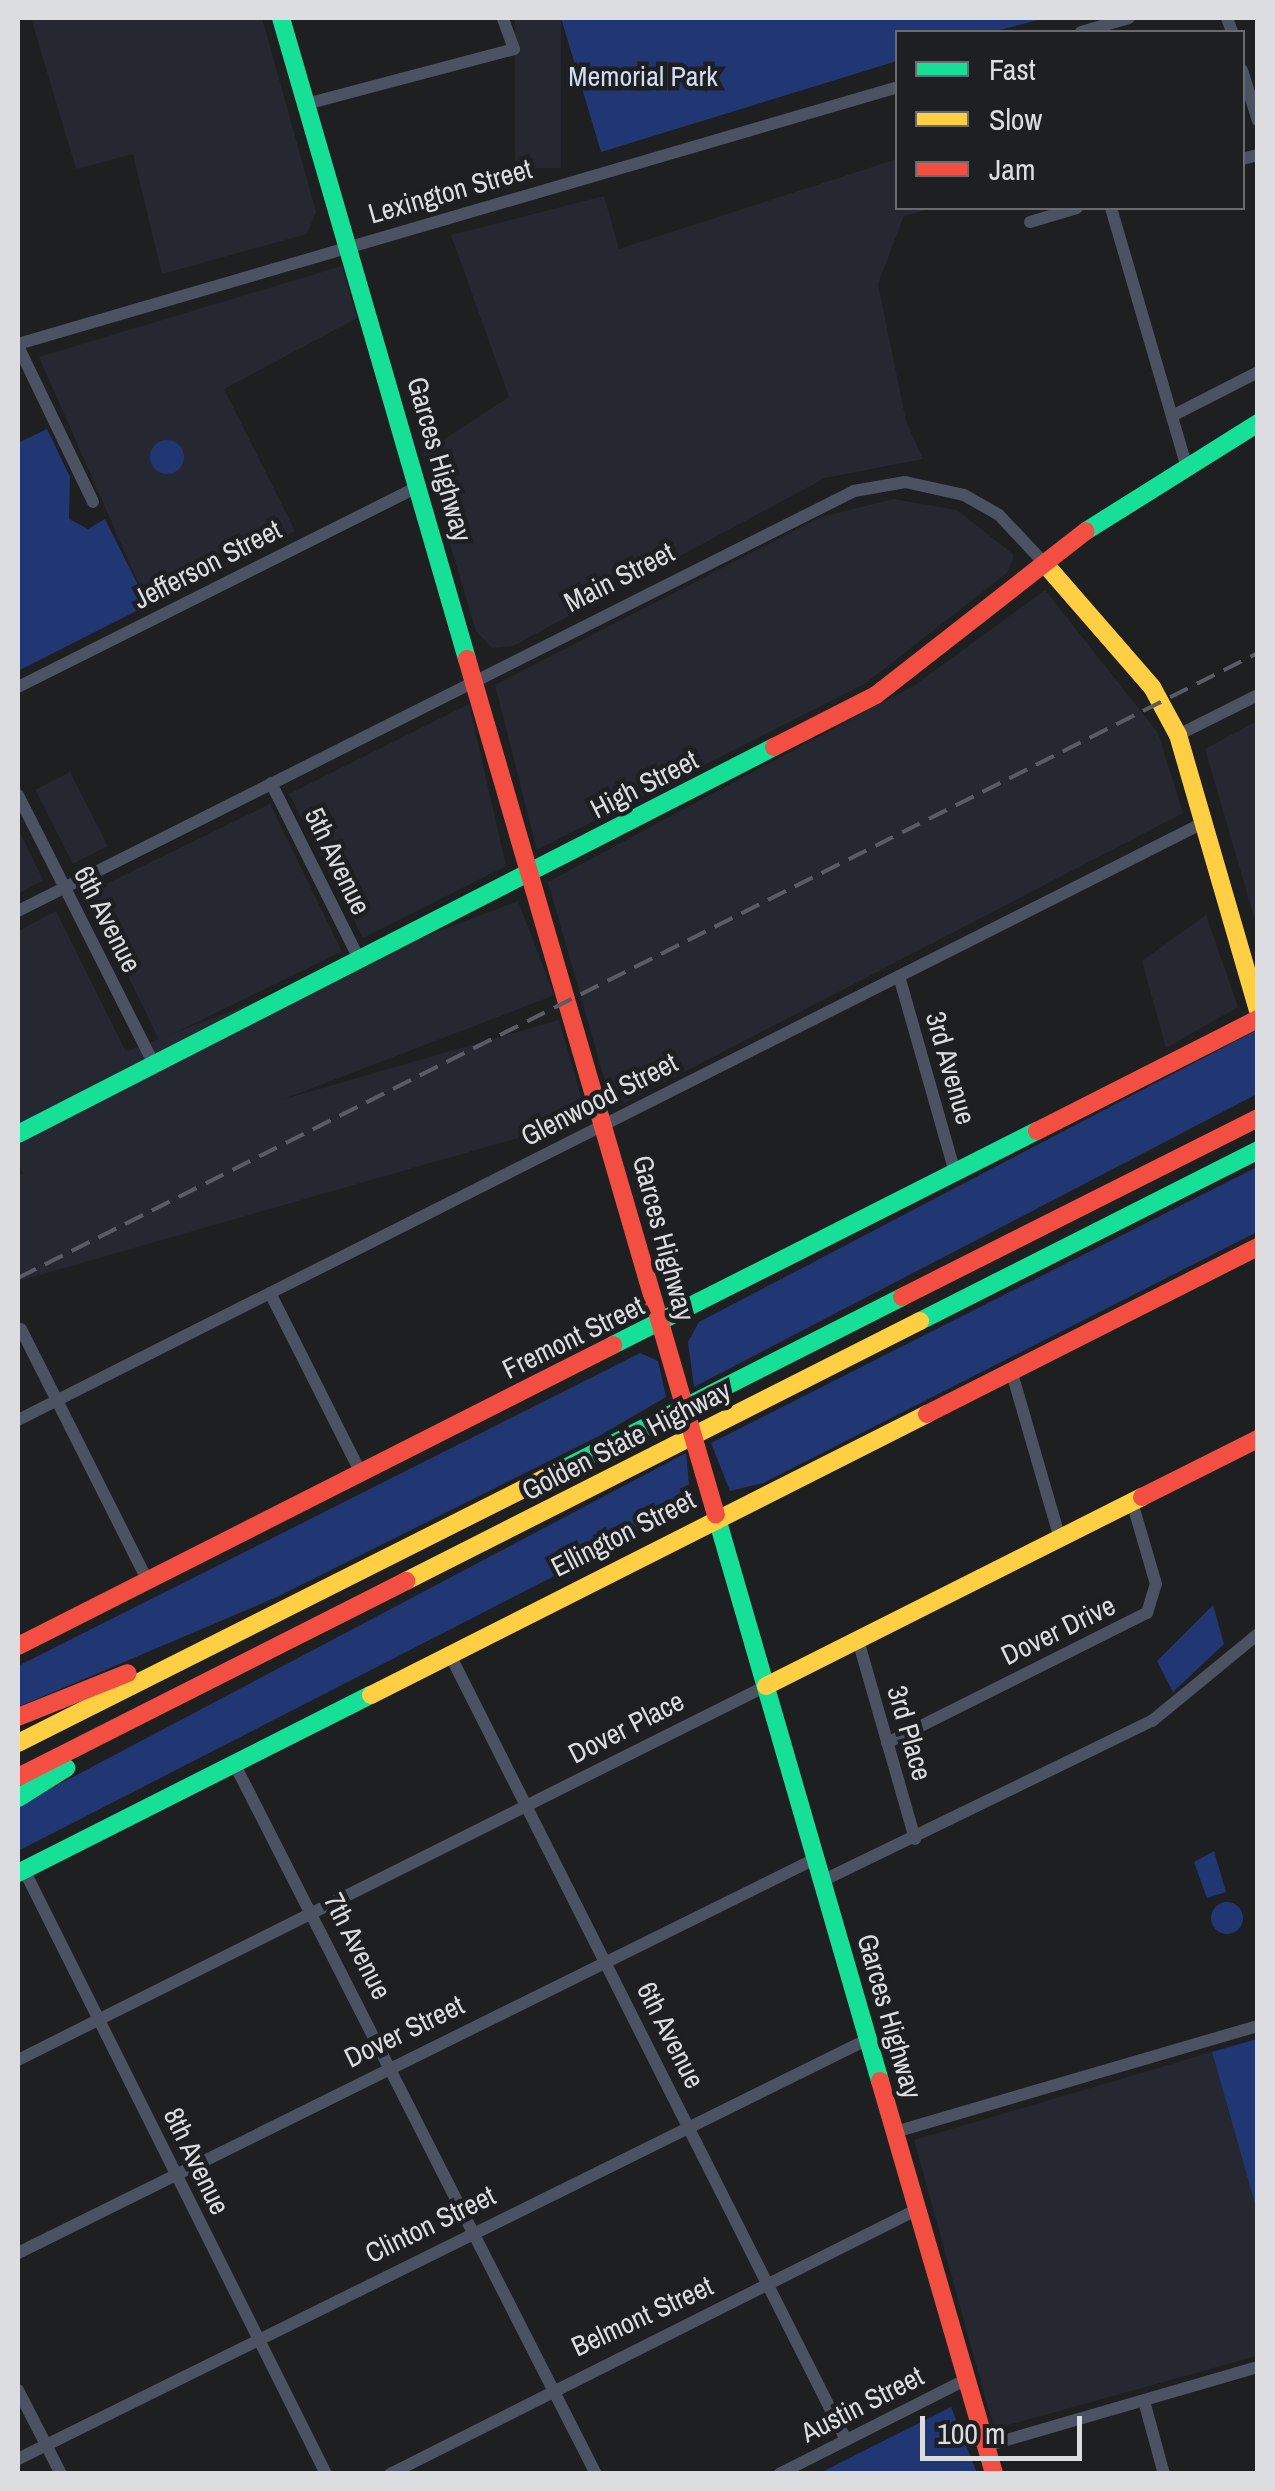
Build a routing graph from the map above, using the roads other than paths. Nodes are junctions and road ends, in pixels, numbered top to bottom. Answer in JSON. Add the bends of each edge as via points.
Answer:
{"nodes":[{"id":1,"x":281,"y":18,"type":"edge"},
{"id":2,"x":503,"y":18,"type":"edge"},
{"id":3,"x":1129,"y":18,"type":"edge"},
{"id":4,"x":1088,"y":30,"type":"edge"},
{"id":5,"x":1245,"y":80,"type":"edge"},
{"id":6,"x":895,"y":87,"type":"edge"},
{"id":7,"x":310,"y":103,"type":"junction"},
{"id":8,"x":1258,"y":121,"type":"edge"},
{"id":9,"x":1068,"y":210,"type":"edge"},
{"id":10,"x":1113,"y":210,"type":"edge"},
{"id":11,"x":1030,"y":222,"type":"dead end"},
{"id":12,"x":350,"y":245,"type":"junction"},
{"id":13,"x":18,"y":345,"type":"edge"},
{"id":14,"x":1258,"y":372,"type":"edge"},
{"id":15,"x":1172,"y":416,"type":"junction"},
{"id":16,"x":1258,"y":423,"type":"edge"},
{"id":17,"x":1185,"y":461,"type":"junction"},
{"id":18,"x":420,"y":486,"type":"junction"},
{"id":19,"x":93,"y":502,"type":"dead end"},
{"id":20,"x":1045,"y":564,"type":"junction"},
{"id":21,"x":476,"y":680,"type":"junction"},
{"id":22,"x":18,"y":687,"type":"edge"},
{"id":23,"x":1258,"y":695,"type":"edge"},
{"id":24,"x":1178,"y":735,"type":"junction"},
{"id":25,"x":272,"y":783,"type":"junction"},
{"id":26,"x":18,"y":795,"type":"edge"},
{"id":27,"x":1203,"y":823,"type":"junction"},
{"id":28,"x":531,"y":872,"type":"junction"},
{"id":29,"x":64,"y":888,"type":"junction"},
{"id":30,"x":18,"y":911,"type":"edge"},
{"id":31,"x":360,"y":960,"type":"junction"},
{"id":32,"x":899,"y":976,"type":"junction"},
{"id":33,"x":1258,"y":1010,"type":"edge"},
{"id":34,"x":1258,"y":1019,"type":"edge"},
{"id":35,"x":154,"y":1066,"type":"junction"},
{"id":36,"x":1258,"y":1118,"type":"edge"},
{"id":37,"x":605,"y":1124,"type":"junction"},
{"id":38,"x":18,"y":1134,"type":"edge"},
{"id":39,"x":1258,"y":1150,"type":"edge"},
{"id":40,"x":956,"y":1173,"type":"junction"},
{"id":41,"x":1258,"y":1247,"type":"edge"},
{"id":42,"x":270,"y":1293,"type":"junction"},
{"id":43,"x":660,"y":1325,"type":"junction"},
{"id":44,"x":21,"y":1330,"type":"dead end"},
{"id":45,"x":1011,"y":1370,"type":"junction"},
{"id":46,"x":57,"y":1401,"type":"junction"},
{"id":47,"x":18,"y":1420,"type":"edge"},
{"id":48,"x":1258,"y":1439,"type":"edge"},
{"id":49,"x":360,"y":1471,"type":"junction"},
{"id":50,"x":1132,"y":1502,"type":"junction"},
{"id":51,"x":716,"y":1515,"type":"junction"},
{"id":52,"x":1060,"y":1539,"type":"junction"},
{"id":53,"x":146,"y":1579,"type":"junction"},
{"id":54,"x":248,"y":1627,"type":"junction"},
{"id":55,"x":1258,"y":1634,"type":"edge"},
{"id":56,"x":858,"y":1640,"type":"junction"},
{"id":57,"x":18,"y":1646,"type":"edge"},
{"id":58,"x":449,"y":1653,"type":"junction"},
{"id":59,"x":766,"y":1686,"type":"junction"},
{"id":60,"x":180,"y":1698,"type":"junction"},
{"id":61,"x":18,"y":1717,"type":"edge"},
{"id":62,"x":18,"y":1743,"type":"edge"},
{"id":63,"x":887,"y":1743,"type":"junction"},
{"id":64,"x":234,"y":1763,"type":"junction"},
{"id":65,"x":18,"y":1778,"type":"edge"},
{"id":66,"x":18,"y":1798,"type":"edge"},
{"id":67,"x":528,"y":1808,"type":"junction"},
{"id":68,"x":915,"y":1839,"type":"junction"},
{"id":69,"x":815,"y":1858,"type":"junction"},
{"id":70,"x":21,"y":1871,"type":"edge"},
{"id":71,"x":822,"y":1881,"type":"junction"},
{"id":72,"x":311,"y":1909,"type":"junction"},
{"id":73,"x":606,"y":1963,"type":"junction"},
{"id":74,"x":97,"y":2017,"type":"junction"},
{"id":75,"x":1258,"y":2026,"type":"edge"},
{"id":76,"x":868,"y":2039,"type":"junction"},
{"id":77,"x":18,"y":2060,"type":"edge"},
{"id":78,"x":390,"y":2065,"type":"junction"},
{"id":79,"x":690,"y":2128,"type":"junction"},
{"id":80,"x":895,"y":2132,"type":"junction"},
{"id":81,"x":175,"y":2173,"type":"junction"},
{"id":82,"x":918,"y":2209,"type":"junction"},
{"id":83,"x":473,"y":2230,"type":"junction"},
{"id":84,"x":18,"y":2252,"type":"edge"},
{"id":85,"x":768,"y":2284,"type":"junction"},
{"id":86,"x":258,"y":2338,"type":"junction"},
{"id":87,"x":1258,"y":2368,"type":"edge"},
{"id":88,"x":967,"y":2379,"type":"junction"},
{"id":89,"x":552,"y":2386,"type":"junction"},
{"id":90,"x":18,"y":2390,"type":"edge"},
{"id":91,"x":1144,"y":2401,"type":"junction"},
{"id":92,"x":846,"y":2440,"type":"junction"},
{"id":93,"x":47,"y":2444,"type":"junction"},
{"id":94,"x":986,"y":2446,"type":"junction"},
{"id":95,"x":18,"y":2459,"type":"edge"},
{"id":96,"x":62,"y":2474,"type":"edge"},
{"id":97,"x":326,"y":2474,"type":"edge"},
{"id":98,"x":390,"y":2474,"type":"edge"},
{"id":99,"x":596,"y":2474,"type":"edge"},
{"id":100,"x":780,"y":2474,"type":"edge"},
{"id":101,"x":994,"y":2474,"type":"edge"},
{"id":102,"x":1164,"y":2474,"type":"edge"}],
"edges":[{"from":1,"to":7,"type":"main road","name":"Garces Highway"},
{"from":2,"to":7,"type":"street","via":[[514,49]]},
{"from":3,"to":4,"type":"street"},
{"from":5,"to":8,"type":"street"},
{"from":6,"to":12,"type":"street","name":"Lexington Street"},
{"from":7,"to":12,"type":"main road","name":"Garces Highway"},
{"from":9,"to":11,"type":"street"},
{"from":10,"to":15,"type":"street"},
{"from":12,"to":13,"type":"street","name":"Lexington Street"},
{"from":12,"to":18,"type":"main road","name":"Garces Highway"},
{"from":13,"to":19,"type":"street"},
{"from":14,"to":15,"type":"street"},
{"from":15,"to":17,"type":"street"},
{"from":16,"to":17,"type":"main road","name":"High Street"},
{"from":17,"to":20,"type":"main road","name":"High Street"},
{"from":18,"to":21,"type":"main road","name":"Garces Highway"},
{"from":18,"to":22,"type":"street","name":"Jefferson Street"},
{"from":20,"to":21,"type":"street","name":"Main Street","via":[[978,501],[934,485],[882,483]]},
{"from":20,"to":24,"type":"main road","name":"Main Street","via":[[1152,687]]},
{"from":20,"to":28,"type":"main road","name":"High Street","via":[[876,695]]},
{"from":21,"to":25,"type":"street","name":"Main Street"},
{"from":21,"to":28,"type":"main road","name":"Garces Highway"},
{"from":23,"to":24,"type":"street"},
{"from":24,"to":27,"type":"main road","name":"Main Street"},
{"from":25,"to":29,"type":"street","name":"Main Street"},
{"from":25,"to":31,"type":"street","name":"5th Avenue"},
{"from":26,"to":29,"type":"street","name":"6th Avenue"},
{"from":27,"to":32,"type":"street","name":"Glenwood Street"},
{"from":27,"to":33,"type":"main road","name":"Main Street"},
{"from":28,"to":31,"type":"main road","name":"High Street"},
{"from":28,"to":37,"type":"main road","name":"Garces Highway"},
{"from":29,"to":30,"type":"street","name":"Main Street"},
{"from":29,"to":35,"type":"street","name":"6th Avenue"},
{"from":31,"to":35,"type":"main road","name":"High Street"},
{"from":32,"to":37,"type":"street","name":"Glenwood Street"},
{"from":32,"to":40,"type":"street","name":"3rd Avenue"},
{"from":34,"to":40,"type":"main road","name":"Fremont Street"},
{"from":35,"to":38,"type":"main road","name":"High Street"},
{"from":36,"to":54,"type":"main road","name":"Golden State Highway"},
{"from":37,"to":42,"type":"street","name":"Glenwood Street"},
{"from":37,"to":43,"type":"main road","name":"Garces Highway"},
{"from":39,"to":60,"type":"main road","name":"Golden State Highway"},
{"from":40,"to":43,"type":"main road","name":"Fremont Street"},
{"from":41,"to":45,"type":"main road","name":"Ellington Street"},
{"from":42,"to":46,"type":"street","name":"Glenwood Street"},
{"from":42,"to":49,"type":"street"},
{"from":43,"to":49,"type":"main road","name":"Fremont Street"},
{"from":43,"to":51,"type":"main road","name":"Garces Highway"},
{"from":44,"to":46,"type":"street"},
{"from":45,"to":51,"type":"main road","name":"Ellington Street"},
{"from":45,"to":52,"type":"street"},
{"from":46,"to":47,"type":"street","name":"Glenwood Street"},
{"from":46,"to":53,"type":"street"},
{"from":48,"to":50,"type":"main road","name":"Dover Place"},
{"from":49,"to":53,"type":"main road","name":"Fremont Street"},
{"from":50,"to":52,"type":"main road","name":"Dover Place"},
{"from":50,"to":63,"type":"street","name":"Dover Drive","via":[[1156,1584],[1147,1613]]},
{"from":51,"to":58,"type":"main road","name":"Ellington Street"},
{"from":51,"to":59,"type":"main road","name":"Garces Highway"},
{"from":52,"to":56,"type":"main road","name":"Dover Place"},
{"from":53,"to":57,"type":"main road","name":"Fremont Street"},
{"from":54,"to":61,"type":"main road"},
{"from":54,"to":62,"type":"main road","name":"Golden State Highway"},
{"from":55,"to":68,"type":"street","via":[[1162,1716]]},
{"from":56,"to":59,"type":"main road","name":"Dover Place"},
{"from":56,"to":63,"type":"street","name":"3rd Place"},
{"from":58,"to":64,"type":"main road","name":"Ellington Street"},
{"from":58,"to":67,"type":"street","name":"6th Avenue"},
{"from":59,"to":67,"type":"street","name":"Dover Place"},
{"from":59,"to":69,"type":"main road","name":"Garces Highway"},
{"from":60,"to":65,"type":"main road","name":"Golden State Highway"},
{"from":60,"to":66,"type":"main road"},
{"from":63,"to":68,"type":"street","name":"3rd Place"},
{"from":64,"to":70,"type":"main road","name":"Ellington Street"},
{"from":64,"to":72,"type":"street","name":"7th Avenue"},
{"from":67,"to":72,"type":"street","name":"Dover Place"},
{"from":67,"to":73,"type":"street","name":"6th Avenue"},
{"from":68,"to":71,"type":"street"},
{"from":69,"to":71,"type":"main road","name":"Garces Highway"},
{"from":69,"to":73,"type":"street","name":"Dover Street"},
{"from":70,"to":74,"type":"street","name":"8th Avenue"},
{"from":71,"to":76,"type":"main road","name":"Garces Highway"},
{"from":72,"to":74,"type":"street","name":"Dover Place"},
{"from":72,"to":78,"type":"street","name":"7th Avenue"},
{"from":73,"to":78,"type":"street","name":"Dover Street"},
{"from":73,"to":79,"type":"street","name":"6th Avenue"},
{"from":74,"to":77,"type":"street","name":"Dover Place"},
{"from":74,"to":81,"type":"street","name":"8th Avenue"},
{"from":75,"to":80,"type":"street"},
{"from":76,"to":79,"type":"street","name":"Clinton Street"},
{"from":76,"to":80,"type":"main road","name":"Garces Highway"},
{"from":78,"to":81,"type":"street","name":"Dover Street"},
{"from":78,"to":83,"type":"street","name":"7th Avenue"},
{"from":79,"to":83,"type":"street","name":"Clinton Street"},
{"from":79,"to":85,"type":"street","name":"6th Avenue"},
{"from":80,"to":82,"type":"main road","name":"Garces Highway"},
{"from":81,"to":84,"type":"street","name":"Dover Street"},
{"from":81,"to":86,"type":"street","name":"8th Avenue"},
{"from":82,"to":85,"type":"street","name":"Belmont Street"},
{"from":82,"to":88,"type":"main road","name":"Garces Highway"},
{"from":83,"to":86,"type":"street","name":"Clinton Street"},
{"from":83,"to":89,"type":"street","name":"7th Avenue"},
{"from":85,"to":89,"type":"street","name":"Belmont Street"},
{"from":85,"to":92,"type":"street","name":"6th Avenue"},
{"from":86,"to":93,"type":"street","name":"Clinton Street"},
{"from":86,"to":97,"type":"street","name":"8th Avenue"},
{"from":87,"to":91,"type":"street"},
{"from":88,"to":92,"type":"street","name":"Austin Street"},
{"from":88,"to":94,"type":"main road","name":"Garces Highway"},
{"from":89,"to":98,"type":"street","name":"Belmont Street"},
{"from":89,"to":99,"type":"street","name":"7th Avenue"},
{"from":90,"to":93,"type":"street"},
{"from":91,"to":94,"type":"street"},
{"from":91,"to":102,"type":"street"},
{"from":92,"to":100,"type":"street","name":"Austin Street"},
{"from":93,"to":95,"type":"street","name":"Clinton Street"},
{"from":93,"to":96,"type":"street"},
{"from":94,"to":101,"type":"main road","name":"Garces Highway"}]}
